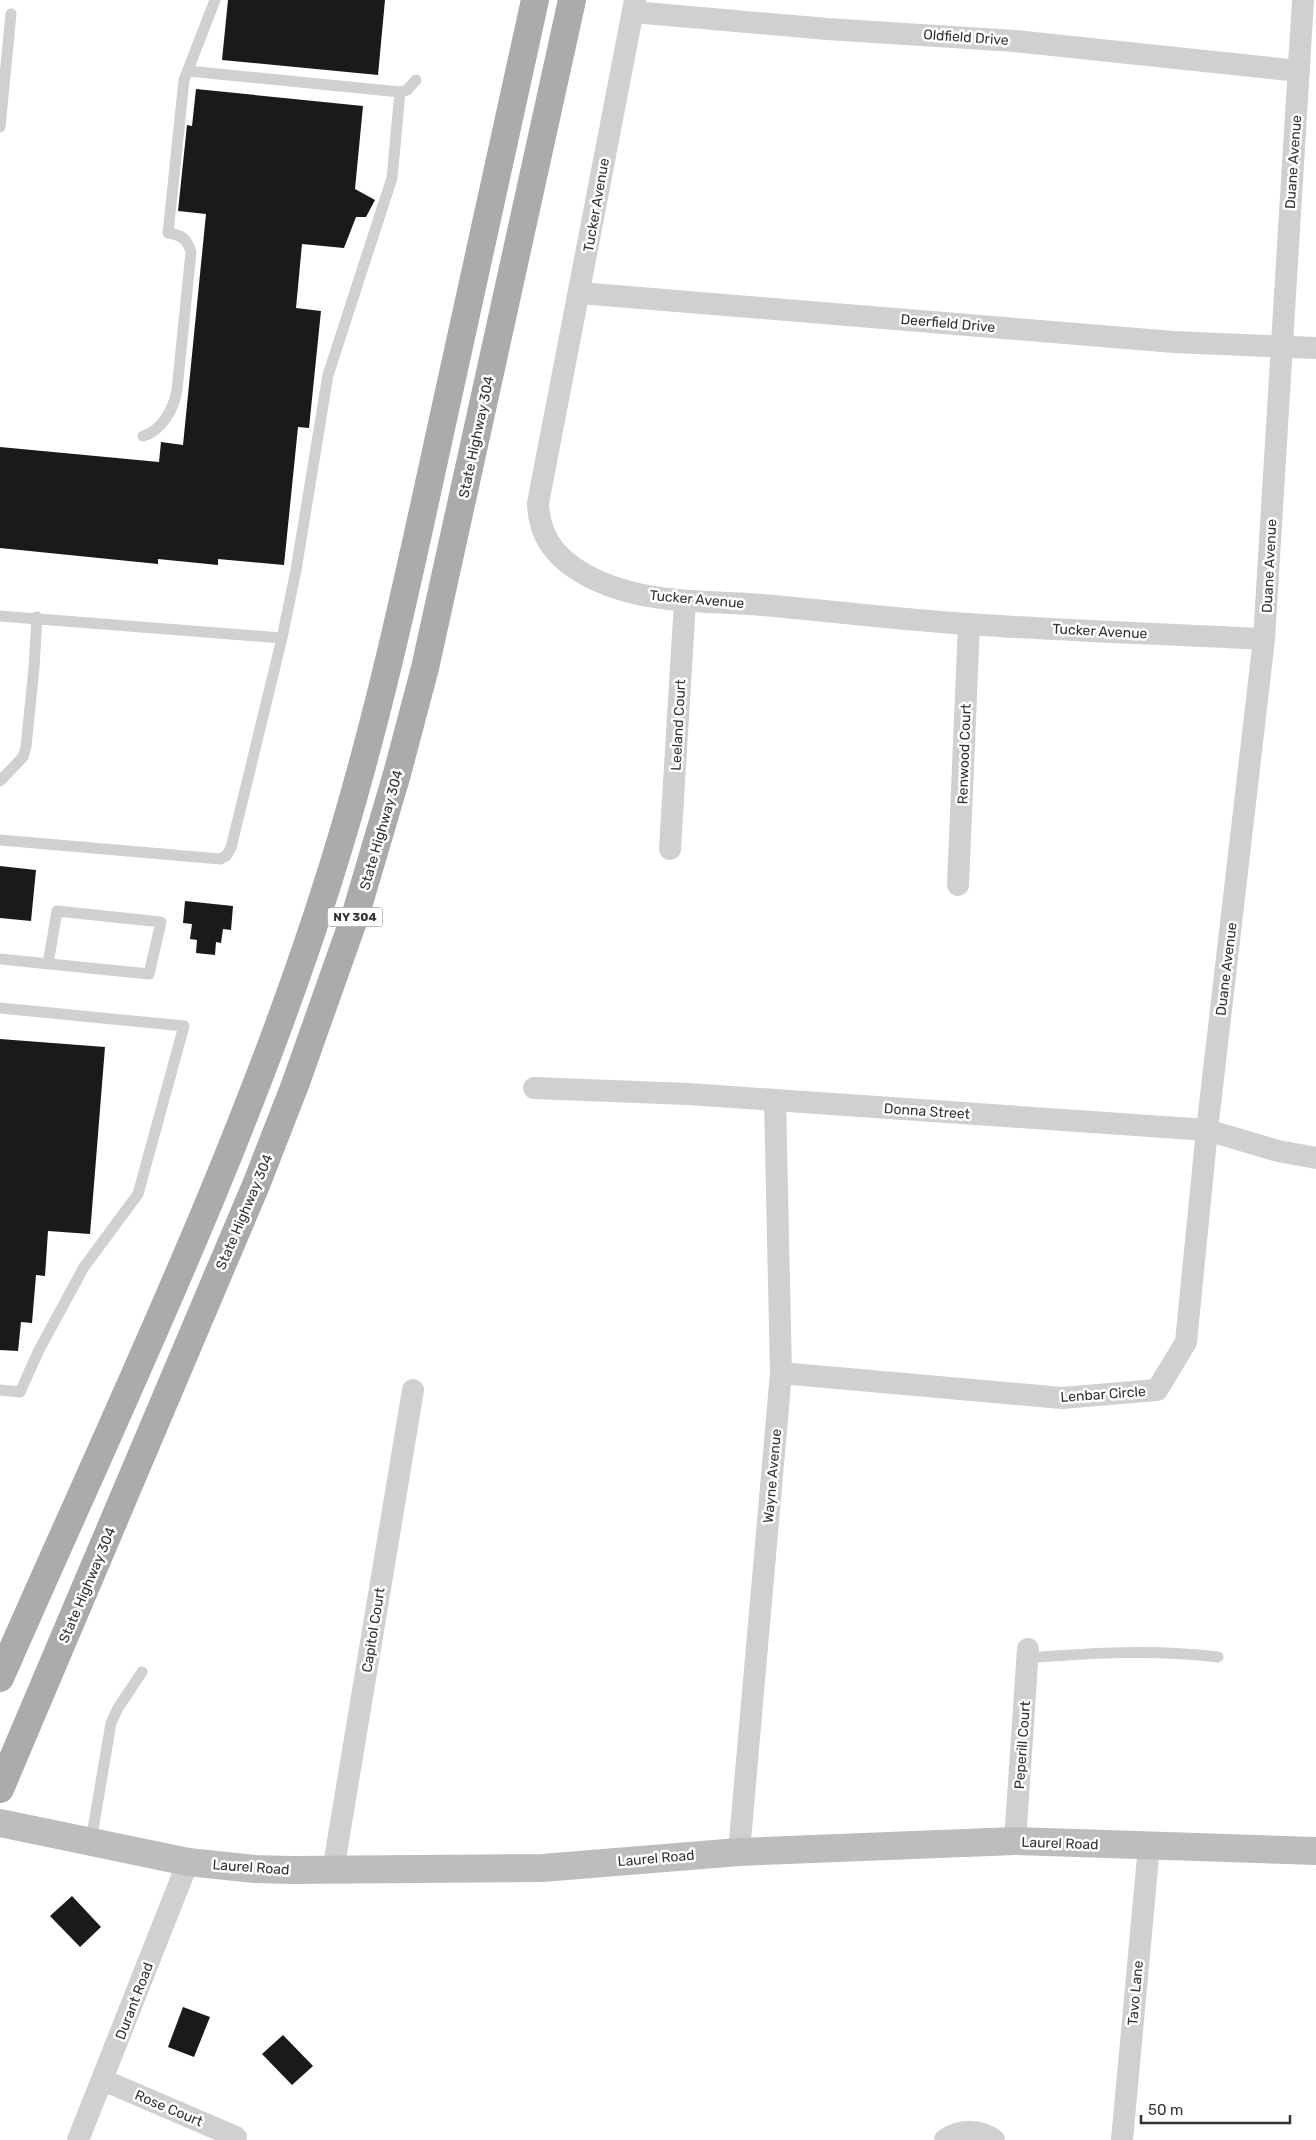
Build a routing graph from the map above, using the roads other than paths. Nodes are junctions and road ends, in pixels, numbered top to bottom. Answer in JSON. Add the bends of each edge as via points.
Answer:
{"nodes":[{"id":1,"x":215,"y":0,"type":"edge"},
{"id":2,"x":535,"y":0,"type":"edge"},
{"id":3,"x":572,"y":0,"type":"edge"},
{"id":4,"x":1303,"y":0,"type":"edge"},
{"id":5,"x":634,"y":6,"type":"edge"},
{"id":6,"x":11,"y":14,"type":"dead end"},
{"id":7,"x":188,"y":71,"type":"junction"},
{"id":8,"x":1299,"y":71,"type":"junction"},
{"id":9,"x":416,"y":80,"type":"dead end"},
{"id":10,"x":400,"y":92,"type":"junction"},
{"id":11,"x":0,"y":127,"type":"edge"},
{"id":12,"x":580,"y":293,"type":"junction"},
{"id":13,"x":1282,"y":348,"type":"junction"},
{"id":14,"x":1316,"y":348,"type":"edge"},
{"id":15,"x":143,"y":436,"type":"dead end"},
{"id":16,"x":685,"y":601,"type":"junction"},
{"id":17,"x":0,"y":616,"type":"edge"},
{"id":18,"x":37,"y":617,"type":"junction"},
{"id":19,"x":969,"y":624,"type":"junction"},
{"id":20,"x":282,"y":638,"type":"junction"},
{"id":21,"x":1264,"y":639,"type":"junction"},
{"id":22,"x":2,"y":780,"type":"edge"},
{"id":23,"x":0,"y":840,"type":"edge"},
{"id":24,"x":670,"y":849,"type":"dead end"},
{"id":25,"x":958,"y":885,"type":"dead end"},
{"id":26,"x":0,"y":959,"type":"edge"},
{"id":27,"x":48,"y":964,"type":"junction"},
{"id":28,"x":0,"y":1008,"type":"edge"},
{"id":29,"x":534,"y":1088,"type":"dead end"},
{"id":30,"x":775,"y":1100,"type":"junction"},
{"id":31,"x":1207,"y":1130,"type":"junction"},
{"id":32,"x":1316,"y":1158,"type":"edge"},
{"id":33,"x":781,"y":1373,"type":"junction"},
{"id":34,"x":0,"y":1390,"type":"edge"},
{"id":35,"x":413,"y":1390,"type":"dead end"},
{"id":36,"x":1027,"y":1653,"type":"joint"},
{"id":37,"x":1218,"y":1657,"type":"dead end"},
{"id":38,"x":142,"y":1672,"type":"dead end"},
{"id":39,"x":0,"y":1678,"type":"edge"},
{"id":40,"x":0,"y":1789,"type":"edge"},
{"id":41,"x":0,"y":1823,"type":"edge"},
{"id":42,"x":91,"y":1841,"type":"junction"},
{"id":43,"x":1016,"y":1841,"type":"junction"},
{"id":44,"x":1149,"y":1846,"type":"junction"},
{"id":45,"x":1316,"y":1851,"type":"edge"},
{"id":46,"x":738,"y":1852,"type":"junction"},
{"id":47,"x":188,"y":1862,"type":"junction"},
{"id":48,"x":333,"y":1871,"type":"junction"},
{"id":49,"x":102,"y":2080,"type":"junction"},
{"id":50,"x":236,"y":2137,"type":"dead end"},
{"id":51,"x":78,"y":2140,"type":"edge"},
{"id":52,"x":945,"y":2140,"type":"edge"},
{"id":53,"x":994,"y":2140,"type":"edge"},
{"id":54,"x":1122,"y":2140,"type":"edge"}],
"edges":[{"from":1,"to":7,"type":"lane"},
{"from":2,"to":39,"type":"main road","number":"NY 304","via":[[395,635],[364,759],[328,880],[282,1018],[230,1152]]},
{"from":3,"to":40,"type":"main road","name":"State Highway 304","number":"NY 304","via":[[424,668],[356,913],[266,1160]]},
{"from":4,"to":8,"type":"street","name":"Duane Avenue"},
{"from":5,"to":8,"type":"street","name":"Oldfield Drive","via":[[827,29],[1015,40]]},
{"from":5,"to":12,"type":"street","name":"Tucker Avenue"},
{"from":6,"to":11,"type":"lane"},
{"from":7,"to":10,"type":"lane"},
{"from":7,"to":15,"type":"lane","via":[[184,80],[168,233],[183,237],[191,252],[177,390],[171,410],[151,434]]},
{"from":8,"to":13,"type":"street","name":"Duane Avenue"},
{"from":9,"to":10,"type":"lane","via":[[407,90]]},
{"from":10,"to":20,"type":"lane","via":[[392,178],[328,375]]},
{"from":12,"to":13,"type":"street","name":"Deerfield Drive"},
{"from":12,"to":16,"type":"street","name":"Tucker Avenue","via":[[541,486],[538,517],[542,531],[554,551],[596,581],[638,594]]},
{"from":13,"to":14,"type":"street","name":"Deerfield Drive"},
{"from":13,"to":21,"type":"street","name":"Duane Avenue"},
{"from":16,"to":19,"type":"street","name":"Tucker Avenue"},
{"from":16,"to":24,"type":"street","name":"Leeland Court"},
{"from":17,"to":18,"type":"lane"},
{"from":18,"to":20,"type":"lane"},
{"from":18,"to":22,"type":"lane","via":[[26,747],[23,757]]},
{"from":19,"to":21,"type":"street","name":"Tucker Avenue"},
{"from":19,"to":25,"type":"street","name":"Renwood Court"},
{"from":20,"to":23,"type":"lane","via":[[231,848],[226,856],[220,859]]},
{"from":21,"to":31,"type":"street","name":"Duane Avenue"},
{"from":26,"to":27,"type":"lane"},
{"from":27,"to":27,"type":"lane","via":[[149,974],[161,922],[58,911]]},
{"from":28,"to":34,"type":"lane","via":[[184,1026],[138,1194],[84,1267],[20,1392]]},
{"from":29,"to":30,"type":"street","name":"Donna Street"},
{"from":30,"to":31,"type":"street","name":"Donna Street"},
{"from":30,"to":33,"type":"street","name":"Wayne Avenue"},
{"from":31,"to":32,"type":"street","name":"Donna Street","via":[[1278,1151]]},
{"from":31,"to":33,"type":"street","name":"Lenbar Circle","via":[[1186,1342],[1157,1390],[1062,1398]]},
{"from":33,"to":46,"type":"street","name":"Wayne Avenue"},
{"from":35,"to":48,"type":"street","name":"Capitol Court"},
{"from":36,"to":37,"type":"lane","via":[[1182,1652]]},
{"from":36,"to":43,"type":"street","name":"Peperill Court"},
{"from":38,"to":42,"type":"lane","via":[[111,1723]]},
{"from":41,"to":42,"type":"street","name":"Laurel Road"},
{"from":42,"to":47,"type":"street","name":"Laurel Road"},
{"from":43,"to":44,"type":"street","name":"Laurel Road"},
{"from":43,"to":46,"type":"street","name":"Laurel Road"},
{"from":44,"to":45,"type":"street","name":"Laurel Road"},
{"from":44,"to":54,"type":"street","name":"Tavo Lane"},
{"from":46,"to":48,"type":"street","name":"Laurel Road","via":[[542,1868]]},
{"from":47,"to":48,"type":"street","name":"Laurel Road","via":[[255,1869]]},
{"from":47,"to":49,"type":"street","name":"Durant Road"},
{"from":49,"to":50,"type":"street","name":"Rose Court"},
{"from":49,"to":51,"type":"street","name":"Durant Road"},
{"from":52,"to":53,"type":"street","via":[[974,2131]]}]}
